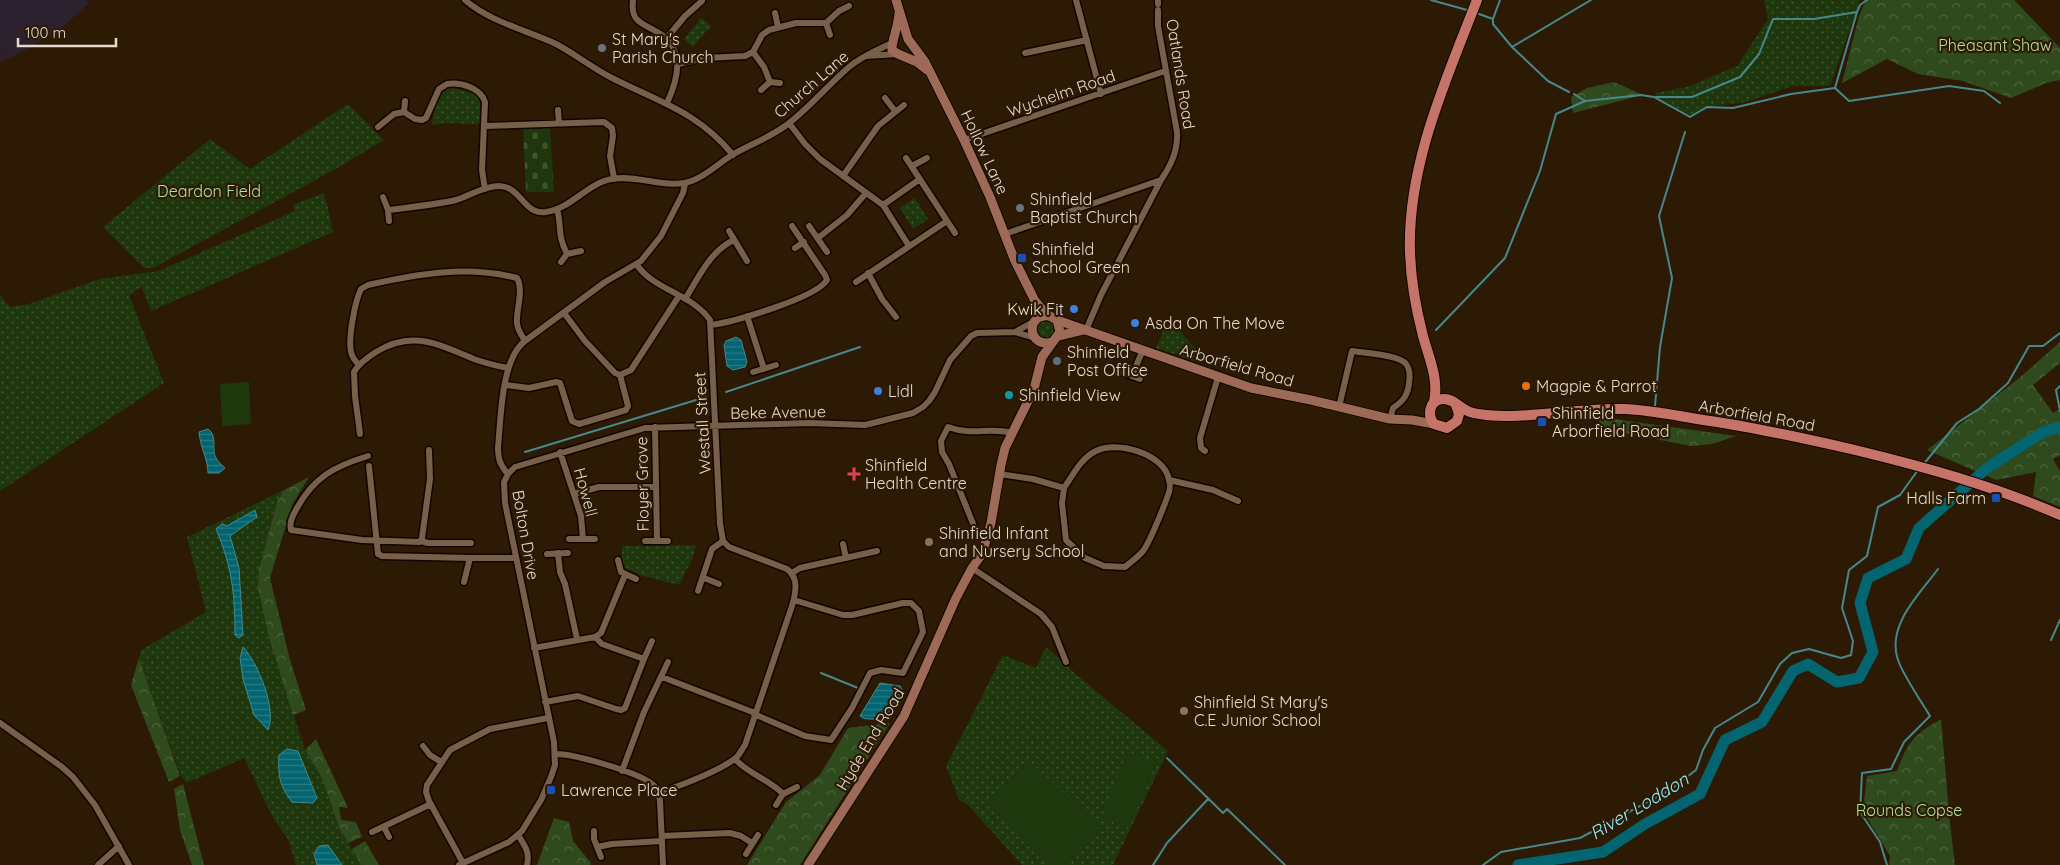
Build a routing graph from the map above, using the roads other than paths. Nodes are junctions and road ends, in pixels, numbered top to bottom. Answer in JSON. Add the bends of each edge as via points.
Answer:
{"nodes":[{"id":1,"x":465,"y":0,"type":"edge"},
{"id":2,"x":633,"y":0,"type":"edge"},
{"id":3,"x":1076,"y":0,"type":"edge"},
{"id":4,"x":1476,"y":0,"type":"edge"},
{"id":5,"x":702,"y":1,"type":"edge"},
{"id":6,"x":898,"y":4,"type":"edge"},
{"id":7,"x":1158,"y":5,"type":"edge"},
{"id":8,"x":849,"y":6,"type":"dead end"},
{"id":9,"x":775,"y":13,"type":"dead end"},
{"id":10,"x":826,"y":23,"type":"junction"},
{"id":11,"x":778,"y":27,"type":"junction"},
{"id":12,"x":830,"y":35,"type":"dead end"},
{"id":13,"x":666,"y":39,"type":"junction"},
{"id":14,"x":893,"y":40,"type":"junction"},
{"id":15,"x":1087,"y":40,"type":"junction"},
{"id":16,"x":909,"y":41,"type":"junction"},
{"id":17,"x":753,"y":52,"type":"junction"},
{"id":18,"x":1025,"y":53,"type":"dead end"},
{"id":19,"x":900,"y":54,"type":"junction"},
{"id":20,"x":865,"y":56,"type":"junction"},
{"id":21,"x":678,"y":64,"type":"junction"},
{"id":22,"x":1165,"y":71,"type":"junction"},
{"id":23,"x":929,"y":72,"type":"junction"},
{"id":24,"x":770,"y":82,"type":"junction"},
{"id":25,"x":780,"y":83,"type":"dead end"},
{"id":26,"x":761,"y":90,"type":"dead end"},
{"id":27,"x":1101,"y":94,"type":"junction"},
{"id":28,"x":885,"y":98,"type":"dead end"},
{"id":29,"x":405,"y":101,"type":"dead end"},
{"id":30,"x":667,"y":103,"type":"junction"},
{"id":31,"x":904,"y":105,"type":"dead end"},
{"id":32,"x":558,"y":110,"type":"dead end"},
{"id":33,"x":895,"y":111,"type":"junction"},
{"id":34,"x":404,"y":112,"type":"junction"},
{"id":35,"x":559,"y":123,"type":"junction"},
{"id":36,"x":789,"y":123,"type":"junction"},
{"id":37,"x":484,"y":126,"type":"junction"},
{"id":38,"x":378,"y":127,"type":"dead end"},
{"id":39,"x":964,"y":140,"type":"junction"},
{"id":40,"x":733,"y":154,"type":"junction"},
{"id":41,"x":906,"y":158,"type":"dead end"},
{"id":42,"x":927,"y":158,"type":"dead end"},
{"id":43,"x":912,"y":166,"type":"junction"},
{"id":44,"x":843,"y":176,"type":"junction"},
{"id":45,"x":614,"y":178,"type":"junction"},
{"id":46,"x":920,"y":179,"type":"junction"},
{"id":47,"x":1161,"y":180,"type":"junction"},
{"id":48,"x":685,"y":184,"type":"junction"},
{"id":49,"x":485,"y":189,"type":"junction"},
{"id":50,"x":866,"y":194,"type":"junction"},
{"id":51,"x":383,"y":197,"type":"dead end"},
{"id":52,"x":883,"y":205,"type":"junction"},
{"id":53,"x":556,"y":209,"type":"junction"},
{"id":54,"x":388,"y":210,"type":"junction"},
{"id":55,"x":389,"y":221,"type":"dead end"},
{"id":56,"x":947,"y":221,"type":"junction"},
{"id":57,"x":792,"y":226,"type":"dead end"},
{"id":58,"x":809,"y":226,"type":"dead end"},
{"id":59,"x":729,"y":231,"type":"dead end"},
{"id":60,"x":955,"y":233,"type":"dead end"},
{"id":61,"x":1005,"y":234,"type":"junction"},
{"id":62,"x":818,"y":238,"type":"junction"},
{"id":63,"x":734,"y":240,"type":"junction"},
{"id":64,"x":804,"y":242,"type":"junction"},
{"id":65,"x":909,"y":246,"type":"junction"},
{"id":66,"x":795,"y":248,"type":"dead end"},
{"id":67,"x":582,"y":250,"type":"dead end"},
{"id":68,"x":827,"y":252,"type":"dead end"},
{"id":69,"x":567,"y":254,"type":"junction"},
{"id":70,"x":747,"y":261,"type":"dead end"},
{"id":71,"x":561,"y":262,"type":"dead end"},
{"id":72,"x":637,"y":265,"type":"junction"},
{"id":73,"x":868,"y":273,"type":"junction"},
{"id":74,"x":856,"y":282,"type":"dead end"},
{"id":75,"x":682,"y":297,"type":"junction"},
{"id":76,"x":1035,"y":301,"type":"junction"},
{"id":77,"x":564,"y":313,"type":"junction"},
{"id":78,"x":747,"y":316,"type":"junction"},
{"id":79,"x":896,"y":317,"type":"dead end"},
{"id":80,"x":1053,"y":318,"type":"junction"},
{"id":81,"x":1034,"y":321,"type":"junction"},
{"id":82,"x":711,"y":324,"type":"junction"},
{"id":83,"x":1086,"y":330,"type":"junction"},
{"id":84,"x":1015,"y":332,"type":"junction"},
{"id":85,"x":1036,"y":339,"type":"junction"},
{"id":86,"x":1055,"y":339,"type":"junction"},
{"id":87,"x":525,"y":341,"type":"junction"},
{"id":88,"x":1142,"y":352,"type":"junction"},
{"id":89,"x":1042,"y":357,"type":"junction"},
{"id":90,"x":359,"y":365,"type":"junction"},
{"id":91,"x":776,"y":365,"type":"dead end"},
{"id":92,"x":508,"y":368,"type":"junction"},
{"id":93,"x":764,"y":369,"type":"junction"},
{"id":94,"x":1119,"y":371,"type":"dead end"},
{"id":95,"x":753,"y":372,"type":"dead end"},
{"id":96,"x":620,"y":375,"type":"junction"},
{"id":97,"x":1132,"y":376,"type":"junction"},
{"id":98,"x":1218,"y":377,"type":"junction"},
{"id":99,"x":1140,"y":379,"type":"dead end"},
{"id":100,"x":1436,"y":384,"type":"junction"},
{"id":101,"x":506,"y":385,"type":"junction"},
{"id":102,"x":1452,"y":402,"type":"junction"},
{"id":103,"x":1339,"y":406,"type":"junction"},
{"id":104,"x":1432,"y":406,"type":"junction"},
{"id":105,"x":1484,"y":415,"type":"junction"},
{"id":106,"x":1390,"y":419,"type":"junction"},
{"id":107,"x":1412,"y":420,"type":"junction"},
{"id":108,"x":1457,"y":421,"type":"junction"},
{"id":109,"x":1434,"y":424,"type":"junction"},
{"id":110,"x":655,"y":427,"type":"junction"},
{"id":111,"x":716,"y":427,"type":"junction"},
{"id":112,"x":360,"y":434,"type":"dead end"},
{"id":113,"x":1012,"y":434,"type":"junction"},
{"id":114,"x":429,"y":450,"type":"dead end"},
{"id":115,"x":1205,"y":451,"type":"dead end"},
{"id":116,"x":560,"y":452,"type":"junction"},
{"id":117,"x":368,"y":456,"type":"dead end"},
{"id":118,"x":369,"y":466,"type":"dead end"},
{"id":119,"x":508,"y":474,"type":"junction"},
{"id":120,"x":999,"y":474,"type":"junction"},
{"id":121,"x":1169,"y":480,"type":"junction"},
{"id":122,"x":656,"y":487,"type":"junction"},
{"id":123,"x":1064,"y":488,"type":"junction"},
{"id":124,"x":574,"y":494,"type":"junction"},
{"id":125,"x":1238,"y":501,"type":"dead end"},
{"id":126,"x":2060,"y":515,"type":"edge"},
{"id":127,"x":569,"y":539,"type":"dead end"},
{"id":128,"x":595,"y":539,"type":"dead end"},
{"id":129,"x":582,"y":540,"type":"junction"},
{"id":130,"x":657,"y":540,"type":"junction"},
{"id":131,"x":668,"y":540,"type":"dead end"},
{"id":132,"x":987,"y":540,"type":"junction"},
{"id":133,"x":420,"y":541,"type":"junction"},
{"id":134,"x":645,"y":541,"type":"dead end"},
{"id":135,"x":723,"y":541,"type":"junction"},
{"id":136,"x":376,"y":542,"type":"junction"},
{"id":137,"x":471,"y":543,"type":"dead end"},
{"id":138,"x":842,"y":544,"type":"dead end"},
{"id":139,"x":877,"y":551,"type":"dead end"},
{"id":140,"x":558,"y":553,"type":"junction"},
{"id":141,"x":568,"y":553,"type":"dead end"},
{"id":142,"x":547,"y":554,"type":"dead end"},
{"id":143,"x":470,"y":558,"type":"junction"},
{"id":144,"x":515,"y":558,"type":"junction"},
{"id":145,"x":846,"y":558,"type":"junction"},
{"id":146,"x":618,"y":560,"type":"dead end"},
{"id":147,"x":972,"y":568,"type":"junction"},
{"id":148,"x":792,"y":573,"type":"junction"},
{"id":149,"x":625,"y":575,"type":"junction"},
{"id":150,"x":704,"y":578,"type":"junction"},
{"id":151,"x":636,"y":579,"type":"dead end"},
{"id":152,"x":464,"y":582,"type":"dead end"},
{"id":153,"x":719,"y":584,"type":"dead end"},
{"id":154,"x":698,"y":591,"type":"dead end"},
{"id":155,"x":794,"y":600,"type":"junction"},
{"id":156,"x":595,"y":637,"type":"junction"},
{"id":157,"x":577,"y":639,"type":"junction"},
{"id":158,"x":652,"y":641,"type":"dead end"},
{"id":159,"x":534,"y":648,"type":"junction"},
{"id":160,"x":644,"y":659,"type":"junction"},
{"id":161,"x":668,"y":662,"type":"dead end"},
{"id":162,"x":1066,"y":662,"type":"dead end"},
{"id":163,"x":662,"y":677,"type":"junction"},
{"id":164,"x":545,"y":702,"type":"junction"},
{"id":165,"x":754,"y":714,"type":"junction"},
{"id":166,"x":548,"y":718,"type":"junction"},
{"id":167,"x":0,"y":724,"type":"edge"},
{"id":168,"x":423,"y":746,"type":"dead end"},
{"id":169,"x":555,"y":754,"type":"junction"},
{"id":170,"x":735,"y":759,"type":"junction"},
{"id":171,"x":441,"y":762,"type":"junction"},
{"id":172,"x":622,"y":771,"type":"junction"},
{"id":173,"x":797,"y":787,"type":"dead end"},
{"id":174,"x":659,"y":793,"type":"junction"},
{"id":175,"x":783,"y":794,"type":"junction"},
{"id":176,"x":431,"y":804,"type":"junction"},
{"id":177,"x":776,"y":806,"type":"dead end"},
{"id":178,"x":384,"y":827,"type":"junction"},
{"id":179,"x":594,"y":831,"type":"dead end"},
{"id":180,"x":372,"y":832,"type":"dead end"},
{"id":181,"x":758,"y":835,"type":"dead end"},
{"id":182,"x":518,"y":836,"type":"junction"},
{"id":183,"x":389,"y":837,"type":"dead end"},
{"id":184,"x":662,"y":839,"type":"junction"},
{"id":185,"x":752,"y":843,"type":"junction"},
{"id":186,"x":119,"y":846,"type":"junction"},
{"id":187,"x":597,"y":847,"type":"junction"},
{"id":188,"x":746,"y":854,"type":"dead end"},
{"id":189,"x":601,"y":857,"type":"dead end"},
{"id":190,"x":463,"y":864,"type":"edge"},
{"id":191,"x":98,"y":865,"type":"edge"},
{"id":192,"x":129,"y":865,"type":"edge"},
{"id":193,"x":527,"y":865,"type":"edge"},
{"id":194,"x":663,"y":865,"type":"edge"},
{"id":195,"x":808,"y":865,"type":"edge"}],
"edges":[{"from":1,"to":30,"type":"street","via":[[497,19],[556,44],[612,78]]},
{"from":2,"to":13,"type":"street","via":[[633,12],[640,24]]},
{"from":3,"to":15,"type":"street"},
{"from":4,"to":100,"type":"main road","via":[[1428,133],[1412,213],[1410,253],[1414,293]]},
{"from":5,"to":13,"type":"street"},
{"from":6,"to":14,"type":"main road","name":"Hollow Lane","via":[[898,27]]},
{"from":6,"to":16,"type":"main road","name":"Hollow Lane"},
{"from":7,"to":22,"type":"street","name":"Oatlands Road"},
{"from":8,"to":10,"type":"street"},
{"from":9,"to":11,"type":"street"},
{"from":10,"to":11,"type":"street"},
{"from":10,"to":12,"type":"street"},
{"from":11,"to":17,"type":"street","via":[[762,35]]},
{"from":13,"to":21,"type":"street"},
{"from":14,"to":16,"type":"main road","via":[[902,36]]},
{"from":14,"to":19,"type":"main road","via":[[892,50]]},
{"from":14,"to":20,"type":"street","name":"Church Lane"},
{"from":15,"to":18,"type":"street"},
{"from":15,"to":27,"type":"street"},
{"from":16,"to":19,"type":"main road","via":[[909,51]]},
{"from":16,"to":23,"type":"main road","name":"Hollow Lane"},
{"from":17,"to":21,"type":"street","via":[[745,56],[705,58]]},
{"from":17,"to":24,"type":"street","via":[[764,66]]},
{"from":19,"to":20,"type":"street","name":"Church Lane"},
{"from":19,"to":23,"type":"main road","name":"Hollow Lane"},
{"from":20,"to":36,"type":"street","name":"Church Lane","via":[[844,71]]},
{"from":21,"to":30,"type":"street","via":[[675,86]]},
{"from":22,"to":27,"type":"street","name":"Wychelm Road"},
{"from":22,"to":47,"type":"street","name":"Oatlands Road","via":[[1178,146]]},
{"from":23,"to":39,"type":"main road","name":"Hollow Lane"},
{"from":24,"to":25,"type":"street"},
{"from":24,"to":26,"type":"street"},
{"from":27,"to":39,"type":"street","name":"Wychelm Road"},
{"from":28,"to":33,"type":"street"},
{"from":29,"to":34,"type":"street"},
{"from":30,"to":40,"type":"street","via":[[713,132]]},
{"from":31,"to":33,"type":"street"},
{"from":32,"to":35,"type":"street"},
{"from":33,"to":44,"type":"street","via":[[878,126]]},
{"from":34,"to":37,"type":"street","via":[[415,119],[426,118],[439,89],[452,83],[474,88],[483,94]]},
{"from":34,"to":38,"type":"street","via":[[394,114]]},
{"from":35,"to":37,"type":"street"},
{"from":35,"to":45,"type":"street","via":[[604,122],[612,128],[614,136],[610,156]]},
{"from":36,"to":40,"type":"street","name":"Church Lane"},
{"from":36,"to":44,"type":"street","via":[[815,154]]},
{"from":37,"to":49,"type":"street","via":[[482,170]]},
{"from":39,"to":61,"type":"main road","name":"Hollow Lane"},
{"from":40,"to":48,"type":"street","name":"Church Lane"},
{"from":41,"to":43,"type":"street"},
{"from":42,"to":43,"type":"street"},
{"from":43,"to":46,"type":"street"},
{"from":44,"to":50,"type":"street"},
{"from":45,"to":48,"type":"street"},
{"from":45,"to":53,"type":"street","via":[[593,186]]},
{"from":46,"to":52,"type":"street"},
{"from":46,"to":56,"type":"street"},
{"from":47,"to":61,"type":"street"},
{"from":47,"to":83,"type":"street","name":"Oatlands Road"},
{"from":48,"to":72,"type":"street","name":"Bolton Drive","via":[[661,236]]},
{"from":49,"to":53,"type":"street","via":[[500,186],[512,189],[536,212]]},
{"from":49,"to":54,"type":"street","via":[[457,200]]},
{"from":50,"to":52,"type":"street"},
{"from":50,"to":62,"type":"street","via":[[848,214]]},
{"from":51,"to":54,"type":"street"},
{"from":52,"to":65,"type":"street"},
{"from":53,"to":69,"type":"street","via":[[560,220],[559,232]]},
{"from":54,"to":55,"type":"street"},
{"from":56,"to":60,"type":"street"},
{"from":56,"to":65,"type":"street"},
{"from":57,"to":64,"type":"street"},
{"from":58,"to":62,"type":"street"},
{"from":59,"to":63,"type":"street"},
{"from":61,"to":76,"type":"main road","name":"Hollow Lane"},
{"from":62,"to":68,"type":"street"},
{"from":63,"to":70,"type":"street"},
{"from":63,"to":75,"type":"street","via":[[722,245]]},
{"from":64,"to":66,"type":"street"},
{"from":64,"to":78,"type":"street","via":[[825,275],[824,285],[806,296]]},
{"from":65,"to":73,"type":"street"},
{"from":67,"to":69,"type":"street"},
{"from":69,"to":71,"type":"street"},
{"from":72,"to":75,"type":"street","via":[[641,271]]},
{"from":72,"to":77,"type":"street","name":"Bolton Drive","via":[[605,282]]},
{"from":73,"to":74,"type":"street"},
{"from":73,"to":79,"type":"street"},
{"from":75,"to":82,"type":"street","via":[[706,314]]},
{"from":75,"to":96,"type":"street","via":[[631,370]]},
{"from":76,"to":80,"type":"main road","name":"Hollow Lane"},
{"from":76,"to":81,"type":"main road","name":"Hollow Lane"},
{"from":77,"to":87,"type":"street","name":"Bolton Drive"},
{"from":77,"to":96,"type":"street","via":[[584,341]]},
{"from":78,"to":82,"type":"street"},
{"from":78,"to":93,"type":"street"},
{"from":80,"to":81,"type":"main road","via":[[1044,315]]},
{"from":80,"to":83,"type":"main road","name":"Arborfield Road"},
{"from":80,"to":86,"type":"main road","via":[[1060,328]]},
{"from":81,"to":84,"type":"street"},
{"from":81,"to":85,"type":"main road","via":[[1032,329]]},
{"from":82,"to":111,"type":"street","name":"Westall Street"},
{"from":83,"to":86,"type":"main road"},
{"from":83,"to":88,"type":"main road","name":"Arborfield Road"},
{"from":84,"to":85,"type":"street"},
{"from":84,"to":111,"type":"street","name":"Beke Avenue","via":[[970,336],[950,360],[929,401],[913,413],[865,425],[800,423]]},
{"from":85,"to":86,"type":"main road","via":[[1047,343]]},
{"from":85,"to":89,"type":"main road"},
{"from":86,"to":89,"type":"main road"},
{"from":87,"to":90,"type":"street","via":[[517,324],[520,300],[517,278],[470,272],[428,273],[360,289],[350,349]]},
{"from":87,"to":92,"type":"street","name":"Bolton Drive","via":[[516,350]]},
{"from":88,"to":97,"type":"street"},
{"from":88,"to":98,"type":"main road","name":"Arborfield Road"},
{"from":89,"to":113,"type":"main road","name":"Hyde End Road","via":[[1034,389]]},
{"from":90,"to":92,"type":"street","via":[[390,344],[417,340],[436,343],[477,360]]},
{"from":90,"to":112,"type":"street","via":[[354,379]]},
{"from":91,"to":93,"type":"street"},
{"from":92,"to":101,"type":"street","name":"Bolton Drive"},
{"from":93,"to":95,"type":"street"},
{"from":94,"to":97,"type":"street"},
{"from":96,"to":101,"type":"street","via":[[628,406],[626,410],[579,424],[572,421],[560,383],[529,388]]},
{"from":97,"to":99,"type":"street"},
{"from":98,"to":103,"type":"main road","name":"Arborfield Road","via":[[1269,393]]},
{"from":98,"to":115,"type":"street","via":[[1200,438],[1201,448]]},
{"from":100,"to":102,"type":"main road"},
{"from":100,"to":104,"type":"main road"},
{"from":101,"to":119,"type":"street","name":"Bolton Drive","via":[[498,460]]},
{"from":102,"to":104,"type":"main road","via":[[1443,399]]},
{"from":102,"to":105,"type":"main road","name":"Arborfield Road"},
{"from":102,"to":108,"type":"main road","via":[[1459,414]]},
{"from":103,"to":106,"type":"main road","name":"Arborfield Road"},
{"from":103,"to":106,"type":"street","via":[[1352,351],[1396,358],[1405,362],[1409,386],[1404,400],[1393,408]]},
{"from":104,"to":107,"type":"main road","via":[[1421,417]]},
{"from":104,"to":109,"type":"main road","via":[[1430,416]]},
{"from":105,"to":108,"type":"main road","name":"Arborfield Road"},
{"from":105,"to":126,"type":"main road","name":"Arborfield Road","via":[[1594,409],[1647,412],[1772,432],[1934,469]]},
{"from":106,"to":107,"type":"main road","name":"Arborfield Road"},
{"from":107,"to":109,"type":"main road","name":"Arborfield Road"},
{"from":108,"to":109,"type":"main road","via":[[1447,428]]},
{"from":110,"to":111,"type":"street","name":"Beke Avenue"},
{"from":110,"to":116,"type":"street","name":"Beke Avenue","via":[[635,429]]},
{"from":110,"to":122,"type":"street","name":"Floyer Grove"},
{"from":111,"to":135,"type":"street","name":"Westall Street"},
{"from":113,"to":120,"type":"main road","name":"Hyde End Road"},
{"from":113,"to":132,"type":"street","via":[[1004,431],[971,433],[948,427],[941,441],[942,452],[976,531]]},
{"from":114,"to":133,"type":"street","via":[[430,479]]},
{"from":116,"to":119,"type":"street","name":"Beke Avenue","via":[[515,466]]},
{"from":116,"to":124,"type":"street","name":"Howell"},
{"from":117,"to":136,"type":"street","via":[[337,467],[310,488],[292,517],[290,528]]},
{"from":118,"to":136,"type":"street"},
{"from":119,"to":144,"type":"street","name":"Bolton Drive","via":[[503,492]]},
{"from":120,"to":123,"type":"street"},
{"from":120,"to":132,"type":"main road","name":"Hyde End Road"},
{"from":121,"to":123,"type":"street","via":[[1165,469],[1156,460],[1122,446],[1108,446],[1095,451],[1081,463]]},
{"from":121,"to":123,"type":"street","via":[[1169,491],[1144,550],[1125,567],[1104,566],[1085,558],[1066,540],[1062,503]]},
{"from":121,"to":125,"type":"street","via":[[1213,490]]},
{"from":122,"to":124,"type":"street","via":[[599,487]]},
{"from":122,"to":130,"type":"street","name":"Floyer Grove"},
{"from":124,"to":129,"type":"street","name":"Howell","via":[[581,516]]},
{"from":127,"to":129,"type":"street","name":"Howell"},
{"from":128,"to":129,"type":"street","name":"Howell"},
{"from":130,"to":131,"type":"street","name":"Floyer Grove"},
{"from":130,"to":134,"type":"street","name":"Floyer Grove"},
{"from":132,"to":147,"type":"main road","name":"Hyde End Road"},
{"from":133,"to":136,"type":"street"},
{"from":133,"to":137,"type":"street"},
{"from":135,"to":148,"type":"street","via":[[729,547]]},
{"from":135,"to":150,"type":"street","via":[[712,549]]},
{"from":136,"to":143,"type":"street","via":[[378,554],[382,556]]},
{"from":138,"to":145,"type":"street"},
{"from":139,"to":145,"type":"street"},
{"from":140,"to":141,"type":"street"},
{"from":140,"to":142,"type":"street"},
{"from":140,"to":157,"type":"street"},
{"from":143,"to":144,"type":"street"},
{"from":143,"to":152,"type":"street"},
{"from":144,"to":159,"type":"street","name":"Bolton Drive"},
{"from":145,"to":148,"type":"street","via":[[800,568]]},
{"from":146,"to":149,"type":"street"},
{"from":147,"to":162,"type":"street","via":[[1041,614],[1052,627]]},
{"from":147,"to":195,"type":"main road","name":"Hyde End Road","via":[[945,620],[908,709]]},
{"from":148,"to":155,"type":"street"},
{"from":149,"to":151,"type":"street"},
{"from":149,"to":156,"type":"street","via":[[604,627]]},
{"from":150,"to":153,"type":"street"},
{"from":150,"to":154,"type":"street"},
{"from":155,"to":165,"type":"street"},
{"from":155,"to":165,"type":"street","via":[[843,615],[911,603],[919,611],[923,632],[903,673],[876,670],[870,673],[831,740],[805,736]]},
{"from":156,"to":157,"type":"street"},
{"from":156,"to":160,"type":"street","via":[[602,644]]},
{"from":157,"to":159,"type":"street"},
{"from":158,"to":160,"type":"street"},
{"from":159,"to":164,"type":"street","name":"Bolton Drive"},
{"from":160,"to":164,"type":"street","via":[[628,703],[621,710],[578,696]]},
{"from":161,"to":163,"type":"street"},
{"from":163,"to":165,"type":"street"},
{"from":163,"to":172,"type":"street","via":[[644,712]]},
{"from":164,"to":166,"type":"street","name":"Bolton Drive"},
{"from":165,"to":170,"type":"street","via":[[745,745]]},
{"from":166,"to":169,"type":"street","name":"Bolton Drive"},
{"from":166,"to":171,"type":"street","via":[[490,729],[450,750]]},
{"from":167,"to":186,"type":"street","via":[[73,777]]},
{"from":168,"to":171,"type":"street"},
{"from":169,"to":172,"type":"street","via":[[570,755]]},
{"from":169,"to":182,"type":"street","name":"Bolton Drive","via":[[551,777],[541,800]]},
{"from":170,"to":174,"type":"street"},
{"from":170,"to":175,"type":"street","via":[[742,768],[777,787]]},
{"from":171,"to":176,"type":"street","via":[[427,785]]},
{"from":172,"to":174,"type":"street","via":[[646,780]]},
{"from":173,"to":175,"type":"street"},
{"from":174,"to":184,"type":"street"},
{"from":175,"to":177,"type":"street"},
{"from":176,"to":178,"type":"street"},
{"from":176,"to":190,"type":"street"},
{"from":178,"to":180,"type":"street"},
{"from":178,"to":183,"type":"street"},
{"from":179,"to":187,"type":"street"},
{"from":181,"to":185,"type":"street"},
{"from":182,"to":190,"type":"street","name":"Bolton Drive"},
{"from":182,"to":193,"type":"street","via":[[527,848]]},
{"from":184,"to":185,"type":"street","via":[[730,833]]},
{"from":184,"to":187,"type":"street"},
{"from":184,"to":194,"type":"street"},
{"from":185,"to":188,"type":"street"},
{"from":186,"to":191,"type":"street"},
{"from":186,"to":192,"type":"street"},
{"from":187,"to":189,"type":"street"}]}
